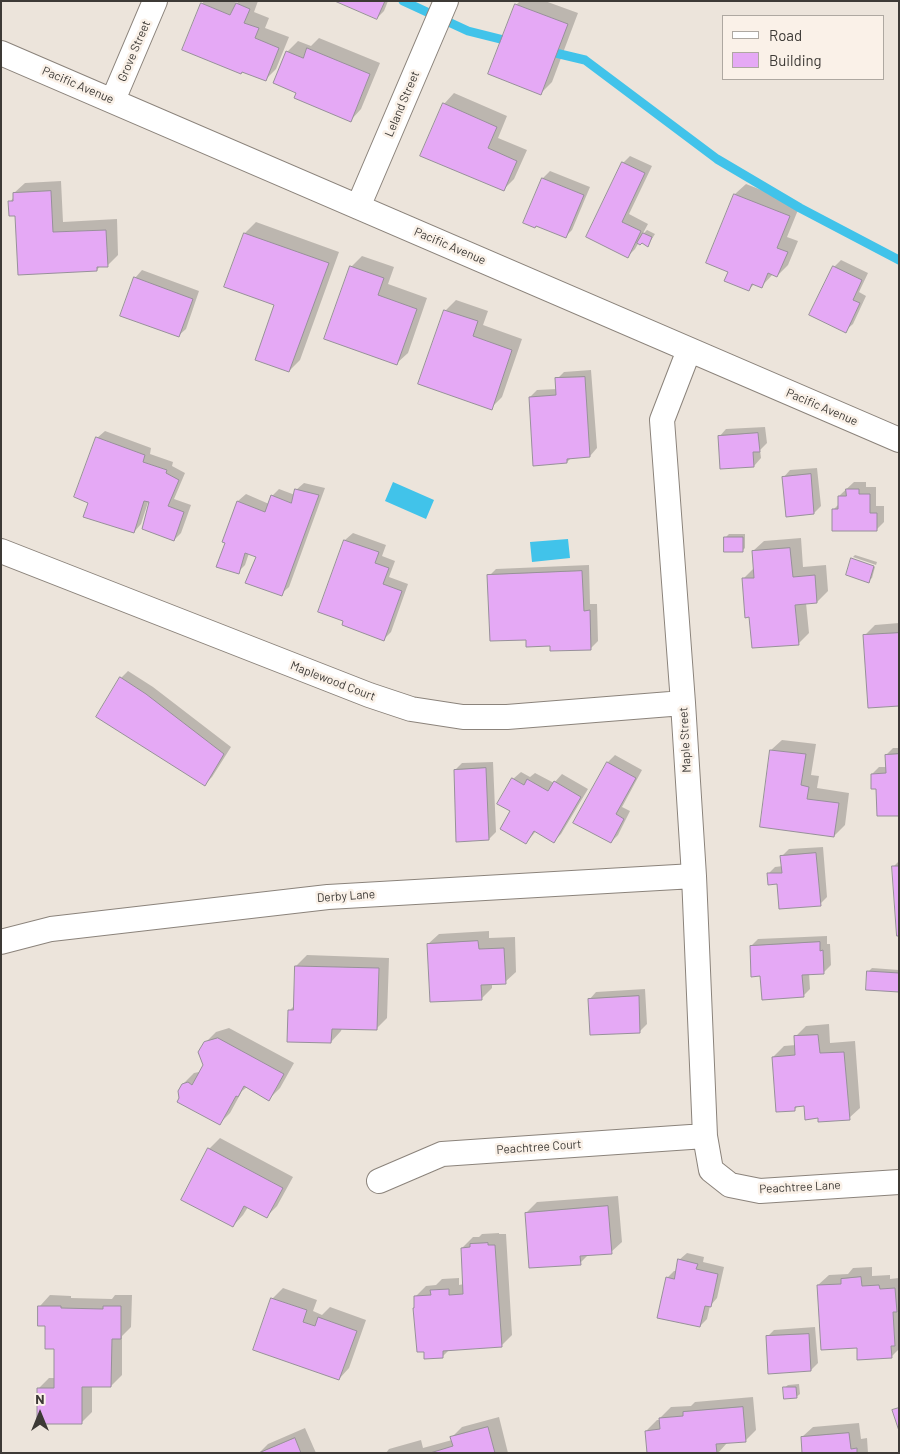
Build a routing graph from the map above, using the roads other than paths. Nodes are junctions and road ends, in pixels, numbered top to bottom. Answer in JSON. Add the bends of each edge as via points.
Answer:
{"nodes":[{"id":1,"x":154,"y":1,"type":"edge"},
{"id":2,"x":446,"y":1,"type":"edge"},
{"id":3,"x":1,"y":53,"type":"edge"},
{"id":4,"x":113,"y":100,"type":"junction"},
{"id":5,"x":358,"y":206,"type":"junction"},
{"id":6,"x":689,"y":350,"type":"junction"},
{"id":7,"x":899,"y":440,"type":"edge"},
{"id":8,"x":1,"y":551,"type":"edge"},
{"id":9,"x":683,"y":703,"type":"junction"},
{"id":10,"x":694,"y":876,"type":"junction"},
{"id":11,"x":1,"y":942,"type":"edge"},
{"id":12,"x":705,"y":1136,"type":"junction"},
{"id":13,"x":379,"y":1181,"type":"dead end"},
{"id":14,"x":899,"y":1182,"type":"edge"}],
"edges":[{"from":1,"to":4,"type":"street","name":"Grove Street"},
{"from":2,"to":5,"type":"street","name":"Leland Street"},
{"from":3,"to":4,"type":"street","name":"Pacific Avenue"},
{"from":4,"to":5,"type":"street","name":"Pacific Avenue"},
{"from":5,"to":6,"type":"street","name":"Pacific Avenue"},
{"from":6,"to":7,"type":"street","name":"Pacific Avenue"},
{"from":6,"to":9,"type":"street","name":"Maple Street","via":[[662,420]]},
{"from":8,"to":9,"type":"street","name":"Maplewood Court","via":[[411,709],[463,717],[507,717]]},
{"from":9,"to":10,"type":"street","name":"Maple Street"},
{"from":10,"to":11,"type":"street","name":"Derby Lane","via":[[328,897],[51,929]]},
{"from":10,"to":12,"type":"street","name":"Maple Street"},
{"from":12,"to":13,"type":"street","name":"Peachtree Court","via":[[442,1154]]},
{"from":12,"to":14,"type":"street","name":"Peachtree Lane","via":[[711,1170],[730,1185],[760,1191]]}]}
